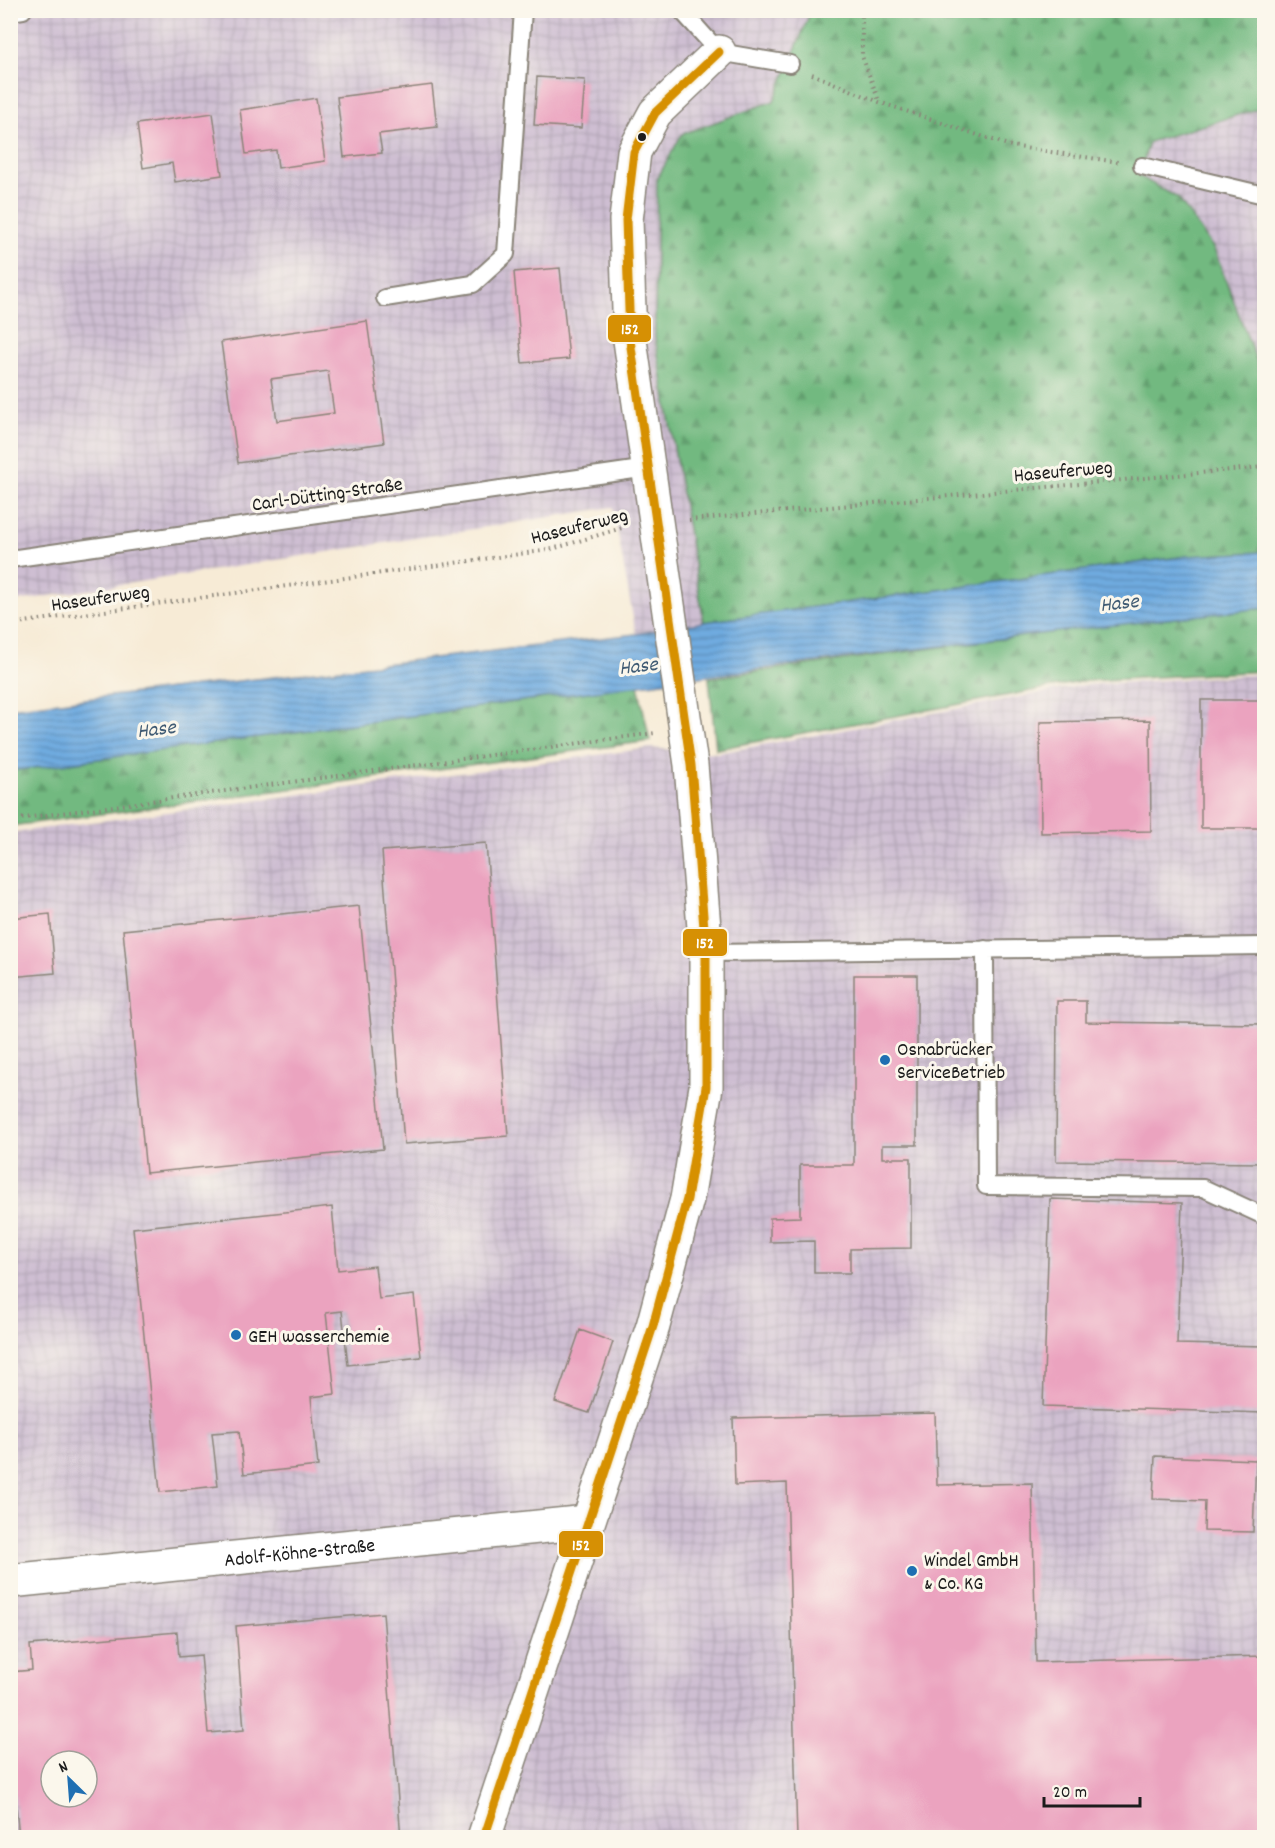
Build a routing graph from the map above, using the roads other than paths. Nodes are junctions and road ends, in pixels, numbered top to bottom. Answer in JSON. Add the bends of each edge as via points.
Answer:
{"nodes":[{"id":1,"x":23,"y":10,"type":"edge"},
{"id":2,"x":523,"y":10,"type":"edge"},
{"id":3,"x":681,"y":10,"type":"edge"},
{"id":4,"x":10,"y":12,"type":"edge"},
{"id":5,"x":719,"y":52,"type":"junction"},
{"id":6,"x":789,"y":64,"type":"road end"},
{"id":7,"x":1142,"y":166,"type":"road end"},
{"id":8,"x":1264,"y":195,"type":"edge"},
{"id":9,"x":385,"y":298,"type":"dead end"},
{"id":10,"x":648,"y":468,"type":"junction"},
{"id":11,"x":10,"y":559,"type":"edge"},
{"id":12,"x":1264,"y":946,"type":"edge"},
{"id":13,"x":985,"y":949,"type":"junction"},
{"id":14,"x":706,"y":953,"type":"junction"},
{"id":15,"x":1264,"y":1216,"type":"edge"},
{"id":16,"x":587,"y":1522,"type":"junction"},
{"id":17,"x":10,"y":1581,"type":"edge"},
{"id":18,"x":484,"y":1838,"type":"edge"}],
"edges":[{"from":1,"to":4,"type":"lane"},
{"from":2,"to":9,"type":"lane","via":[[506,254],[473,284]]},
{"from":3,"to":5,"type":"lane"},
{"from":5,"to":6,"type":"lane"},
{"from":5,"to":10,"type":"street","via":[[655,113],[634,152],[626,220],[630,340]]},
{"from":7,"to":8,"type":"lane"},
{"from":10,"to":11,"type":"lane","name":"Carl-Dütting-Straße"},
{"from":10,"to":14,"type":"street","via":[[686,722]]},
{"from":12,"to":13,"type":"lane"},
{"from":13,"to":14,"type":"lane"},
{"from":13,"to":15,"type":"lane","via":[[986,1186],[1203,1188]]},
{"from":14,"to":16,"type":"street","via":[[706,1087],[687,1199],[653,1326]]},
{"from":16,"to":17,"type":"street","name":"Adolf-Köhne-Straße"},
{"from":16,"to":18,"type":"street"}]}
